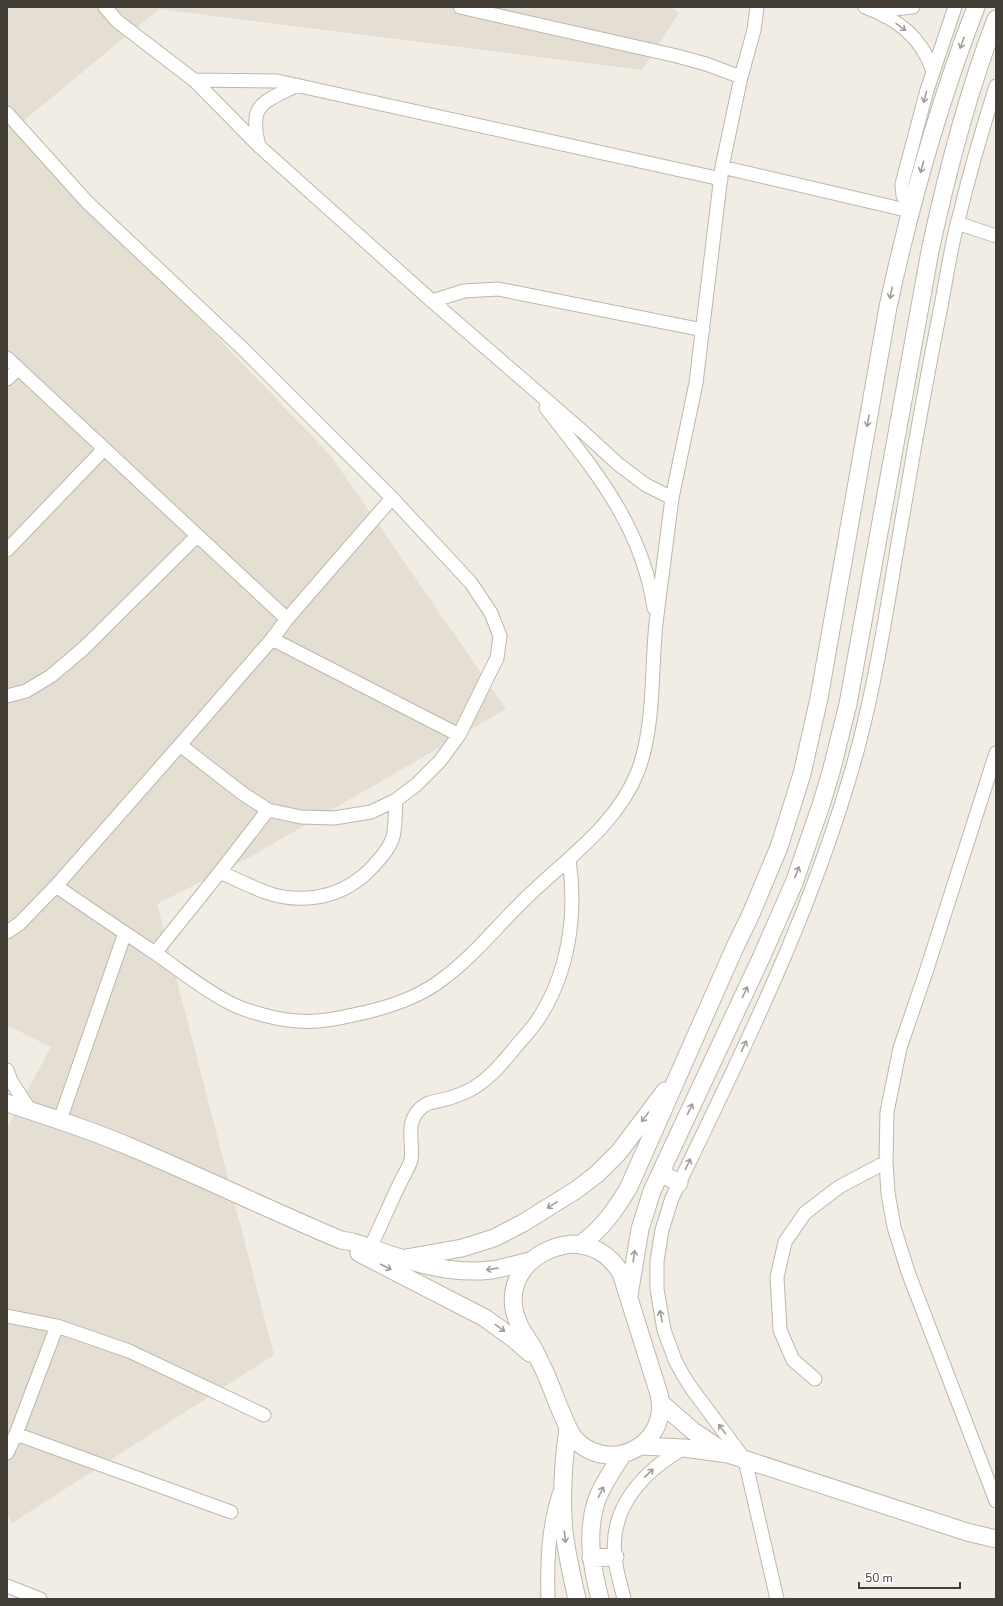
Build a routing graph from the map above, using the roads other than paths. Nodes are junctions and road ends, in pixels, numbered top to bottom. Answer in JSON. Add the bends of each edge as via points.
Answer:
{"nodes":[{"id":1,"x":105,"y":7,"type":"edge"},
{"id":2,"x":460,"y":7,"type":"edge"},
{"id":3,"x":757,"y":7,"type":"edge"},
{"id":4,"x":866,"y":7,"type":"edge"},
{"id":5,"x":913,"y":7,"type":"edge"},
{"id":6,"x":955,"y":7,"type":"edge"},
{"id":7,"x":976,"y":7,"type":"edge"},
{"id":8,"x":996,"y":19,"type":"edge"},
{"id":9,"x":933,"y":71,"type":"junction"},
{"id":10,"x":741,"y":77,"type":"junction"},
{"id":11,"x":194,"y":80,"type":"junction"},
{"id":12,"x":297,"y":85,"type":"junction"},
{"id":13,"x":996,"y":86,"type":"edge"},
{"id":14,"x":7,"y":113,"type":"edge"},
{"id":15,"x":260,"y":147,"type":"junction"},
{"id":16,"x":722,"y":173,"type":"junction"},
{"id":17,"x":911,"y":209,"type":"junction"},
{"id":18,"x":957,"y":223,"type":"junction"},
{"id":19,"x":996,"y":236,"type":"edge"},
{"id":20,"x":432,"y":301,"type":"junction"},
{"id":21,"x":703,"y":330,"type":"junction"},
{"id":22,"x":7,"y":358,"type":"edge"},
{"id":23,"x":18,"y":369,"type":"junction"},
{"id":24,"x":7,"y":379,"type":"edge"},
{"id":25,"x":532,"y":389,"type":"junction"},
{"id":26,"x":104,"y":449,"type":"junction"},
{"id":27,"x":392,"y":498,"type":"junction"},
{"id":28,"x":672,"y":498,"type":"junction"},
{"id":29,"x":197,"y":536,"type":"junction"},
{"id":30,"x":7,"y":550,"type":"edge"},
{"id":31,"x":287,"y":619,"type":"junction"},
{"id":32,"x":656,"y":623,"type":"junction"},
{"id":33,"x":272,"y":639,"type":"junction"},
{"id":34,"x":7,"y":696,"type":"edge"},
{"id":35,"x":459,"y":735,"type":"junction"},
{"id":36,"x":180,"y":745,"type":"junction"},
{"id":37,"x":996,"y":753,"type":"edge"},
{"id":38,"x":396,"y":800,"type":"junction"},
{"id":39,"x":268,"y":810,"type":"junction"},
{"id":40,"x":569,"y":859,"type":"junction"},
{"id":41,"x":220,"y":872,"type":"junction"},
{"id":42,"x":56,"y":886,"type":"junction"},
{"id":43,"x":125,"y":933,"type":"junction"},
{"id":44,"x":8,"y":935,"type":"edge"},
{"id":45,"x":155,"y":953,"type":"junction"},
{"id":46,"x":685,"y":1063,"type":"junction"},
{"id":47,"x":7,"y":1070,"type":"edge"},
{"id":48,"x":7,"y":1103,"type":"edge"},
{"id":49,"x":30,"y":1110,"type":"junction"},
{"id":50,"x":60,"y":1120,"type":"junction"},
{"id":51,"x":886,"y":1162,"type":"junction"},
{"id":52,"x":661,"y":1173,"type":"junction"},
{"id":53,"x":680,"y":1183,"type":"junction"},
{"id":54,"x":340,"y":1240,"type":"junction"},
{"id":55,"x":581,"y":1244,"type":"junction"},
{"id":56,"x":370,"y":1248,"type":"junction"},
{"id":57,"x":403,"y":1258,"type":"junction"},
{"id":58,"x":530,"y":1260,"type":"junction"},
{"id":59,"x":628,"y":1295,"type":"junction"},
{"id":60,"x":7,"y":1316,"type":"edge"},
{"id":61,"x":56,"y":1326,"type":"junction"},
{"id":62,"x":544,"y":1369,"type":"junction"},
{"id":63,"x":815,"y":1379,"type":"dead end"},
{"id":64,"x":662,"y":1404,"type":"junction"},
{"id":65,"x":264,"y":1415,"type":"dead end"},
{"id":66,"x":568,"y":1428,"type":"junction"},
{"id":67,"x":16,"y":1434,"type":"junction"},
{"id":68,"x":641,"y":1446,"type":"junction"},
{"id":69,"x":684,"y":1448,"type":"junction"},
{"id":70,"x":7,"y":1453,"type":"edge"},
{"id":71,"x":623,"y":1454,"type":"junction"},
{"id":72,"x":728,"y":1454,"type":"junction"},
{"id":73,"x":745,"y":1460,"type":"junction"},
{"id":74,"x":562,"y":1485,"type":"junction"},
{"id":75,"x":996,"y":1502,"type":"edge"},
{"id":76,"x":231,"y":1512,"type":"dead end"},
{"id":77,"x":996,"y":1539,"type":"edge"},
{"id":78,"x":614,"y":1557,"type":"junction"},
{"id":79,"x":547,"y":1558,"type":"junction"},
{"id":80,"x":591,"y":1558,"type":"junction"},
{"id":81,"x":7,"y":1586,"type":"edge"},
{"id":82,"x":40,"y":1599,"type":"edge"},
{"id":83,"x":548,"y":1599,"type":"edge"},
{"id":84,"x":557,"y":1599,"type":"edge"},
{"id":85,"x":577,"y":1599,"type":"edge"},
{"id":86,"x":600,"y":1599,"type":"edge"},
{"id":87,"x":624,"y":1599,"type":"edge"},
{"id":88,"x":777,"y":1599,"type":"edge"}],
"edges":[{"from":1,"to":11,"type":"street","via":[[117,20]]},
{"from":2,"to":10,"type":"street","via":[[677,56]]},
{"from":3,"to":10,"type":"street","via":[[754,30]]},
{"from":4,"to":5,"type":"street"},
{"from":4,"to":9,"type":"street","one_way":true,"via":[[911,34],[920,44]]},
{"from":6,"to":9,"type":"street"},
{"from":7,"to":17,"type":"street","one_way":true,"via":[[933,128]]},
{"from":52,"to":8,"type":"street","one_way":true,"via":[[778,920],[808,844],[831,772],[848,704],[930,251],[970,93]]},
{"from":9,"to":17,"type":"street","one_way":true,"via":[[902,184],[904,196]]},
{"from":10,"to":16,"type":"street"},
{"from":11,"to":12,"type":"street","via":[[277,81]]},
{"from":11,"to":15,"type":"street"},
{"from":12,"to":15,"type":"street","via":[[264,103],[257,111],[254,122]]},
{"from":12,"to":16,"type":"street"},
{"from":13,"to":18,"type":"street"},
{"from":14,"to":27,"type":"street","via":[[87,202],[242,348]]},
{"from":15,"to":20,"type":"street"},
{"from":16,"to":17,"type":"street"},
{"from":16,"to":21,"type":"street"},
{"from":17,"to":46,"type":"street","one_way":true,"via":[[888,307],[819,698],[802,774],[782,840],[766,881]]},
{"from":18,"to":19,"type":"street"},
{"from":53,"to":18,"type":"street","one_way":true,"via":[[793,938],[846,790],[882,642],[924,389]]},
{"from":20,"to":21,"type":"street","via":[[464,291],[498,289]]},
{"from":20,"to":25,"type":"street"},
{"from":21,"to":28,"type":"street","via":[[695,390]]},
{"from":22,"to":23,"type":"street"},
{"from":23,"to":24,"type":"street"},
{"from":23,"to":26,"type":"street"},
{"from":25,"to":28,"type":"street","via":[[618,464],[646,485]]},
{"from":25,"to":32,"type":"street","via":[[603,483],[626,521],[649,581]]},
{"from":26,"to":29,"type":"street"},
{"from":26,"to":30,"type":"street"},
{"from":27,"to":31,"type":"street"},
{"from":27,"to":35,"type":"street","via":[[471,583],[491,613],[500,636],[497,658]]},
{"from":28,"to":32,"type":"street"},
{"from":29,"to":31,"type":"street"},
{"from":29,"to":34,"type":"street","via":[[84,648],[51,676],[26,691]]},
{"from":31,"to":33,"type":"street"},
{"from":32,"to":40,"type":"street","via":[[650,709],[643,755],[637,772],[623,801]]},
{"from":33,"to":35,"type":"street"},
{"from":33,"to":36,"type":"street"},
{"from":35,"to":38,"type":"street","via":[[440,761],[416,785]]},
{"from":36,"to":39,"type":"street"},
{"from":36,"to":42,"type":"street"},
{"from":37,"to":51,"type":"street","via":[[900,1048],[887,1112]]},
{"from":38,"to":39,"type":"street","via":[[371,812],[334,818],[300,817]]},
{"from":38,"to":41,"type":"street","via":[[392,839],[384,853],[374,866],[355,882],[337,892],[317,897],[288,897],[266,892]]},
{"from":39,"to":41,"type":"street"},
{"from":40,"to":45,"type":"street","via":[[520,903],[467,960],[442,979],[417,995],[386,1007],[334,1020],[298,1021],[254,1012],[231,1004]]},
{"from":40,"to":56,"type":"street","via":[[573,894],[571,931],[562,969],[547,1005],[536,1022],[484,1081],[462,1094],[430,1102],[418,1110],[411,1122],[412,1152],[408,1168]]},
{"from":41,"to":45,"type":"street"},
{"from":42,"to":43,"type":"street"},
{"from":42,"to":44,"type":"street"},
{"from":43,"to":45,"type":"street"},
{"from":43,"to":50,"type":"street"},
{"from":46,"to":55,"type":"street","via":[[629,1187],[608,1219],[593,1236]]},
{"from":46,"to":57,"type":"street","one_way":true,"via":[[619,1152],[587,1183],[494,1238],[462,1248]]},
{"from":47,"to":49,"type":"street","via":[[11,1081]]},
{"from":48,"to":49,"type":"street"},
{"from":49,"to":50,"type":"street"},
{"from":50,"to":54,"type":"street","via":[[135,1149]]},
{"from":51,"to":63,"type":"street","via":[[839,1187],[805,1213],[785,1242],[777,1277],[780,1330],[793,1360]]},
{"from":51,"to":75,"type":"street","via":[[894,1227],[908,1272]]},
{"from":52,"to":53,"type":"street"},
{"from":59,"to":52,"type":"street","one_way":true,"via":[[640,1229]]},
{"from":73,"to":53,"type":"street","one_way":true,"via":[[683,1376],[668,1343],[661,1317],[657,1289],[659,1245],[666,1214]]},
{"from":54,"to":56,"type":"street"},
{"from":54,"to":62,"type":"street","one_way":true,"via":[[353,1250],[485,1318],[514,1339]]},
{"from":55,"to":58,"type":"street","via":[[553,1247]]},
{"from":55,"to":59,"type":"street","via":[[600,1251],[615,1264],[621,1273]]},
{"from":56,"to":57,"type":"street"},
{"from":58,"to":57,"type":"street","one_way":true,"via":[[491,1270],[475,1271],[441,1269]]},
{"from":58,"to":62,"type":"street","via":[[516,1284],[514,1304],[518,1323]]},
{"from":59,"to":64,"type":"street"},
{"from":60,"to":61,"type":"street"},
{"from":61,"to":65,"type":"street","via":[[129,1351]]},
{"from":61,"to":67,"type":"street"},
{"from":62,"to":66,"type":"street"},
{"from":64,"to":68,"type":"street","via":[[654,1432]]},
{"from":64,"to":72,"type":"street","via":[[693,1431]]},
{"from":66,"to":71,"type":"street","via":[[579,1444],[587,1449],[604,1455]]},
{"from":66,"to":74,"type":"street"},
{"from":67,"to":70,"type":"street"},
{"from":67,"to":76,"type":"street"},
{"from":68,"to":69,"type":"street"},
{"from":68,"to":71,"type":"street"},
{"from":69,"to":72,"type":"street"},
{"from":78,"to":69,"type":"street","one_way":true,"via":[[616,1526],[628,1498],[656,1466]]},
{"from":80,"to":71,"type":"street","one_way":true,"via":[[591,1531],[596,1502]]},
{"from":72,"to":73,"type":"street"},
{"from":73,"to":77,"type":"street","via":[[967,1532]]},
{"from":73,"to":88,"type":"street"},
{"from":74,"to":79,"type":"street","via":[[551,1524]]},
{"from":74,"to":85,"type":"street","one_way":true,"via":[[564,1532]]},
{"from":78,"to":80,"type":"street"},
{"from":78,"to":87,"type":"street"},
{"from":79,"to":83,"type":"street"},
{"from":79,"to":84,"type":"street"},
{"from":80,"to":86,"type":"street"},
{"from":81,"to":82,"type":"street"}]}
